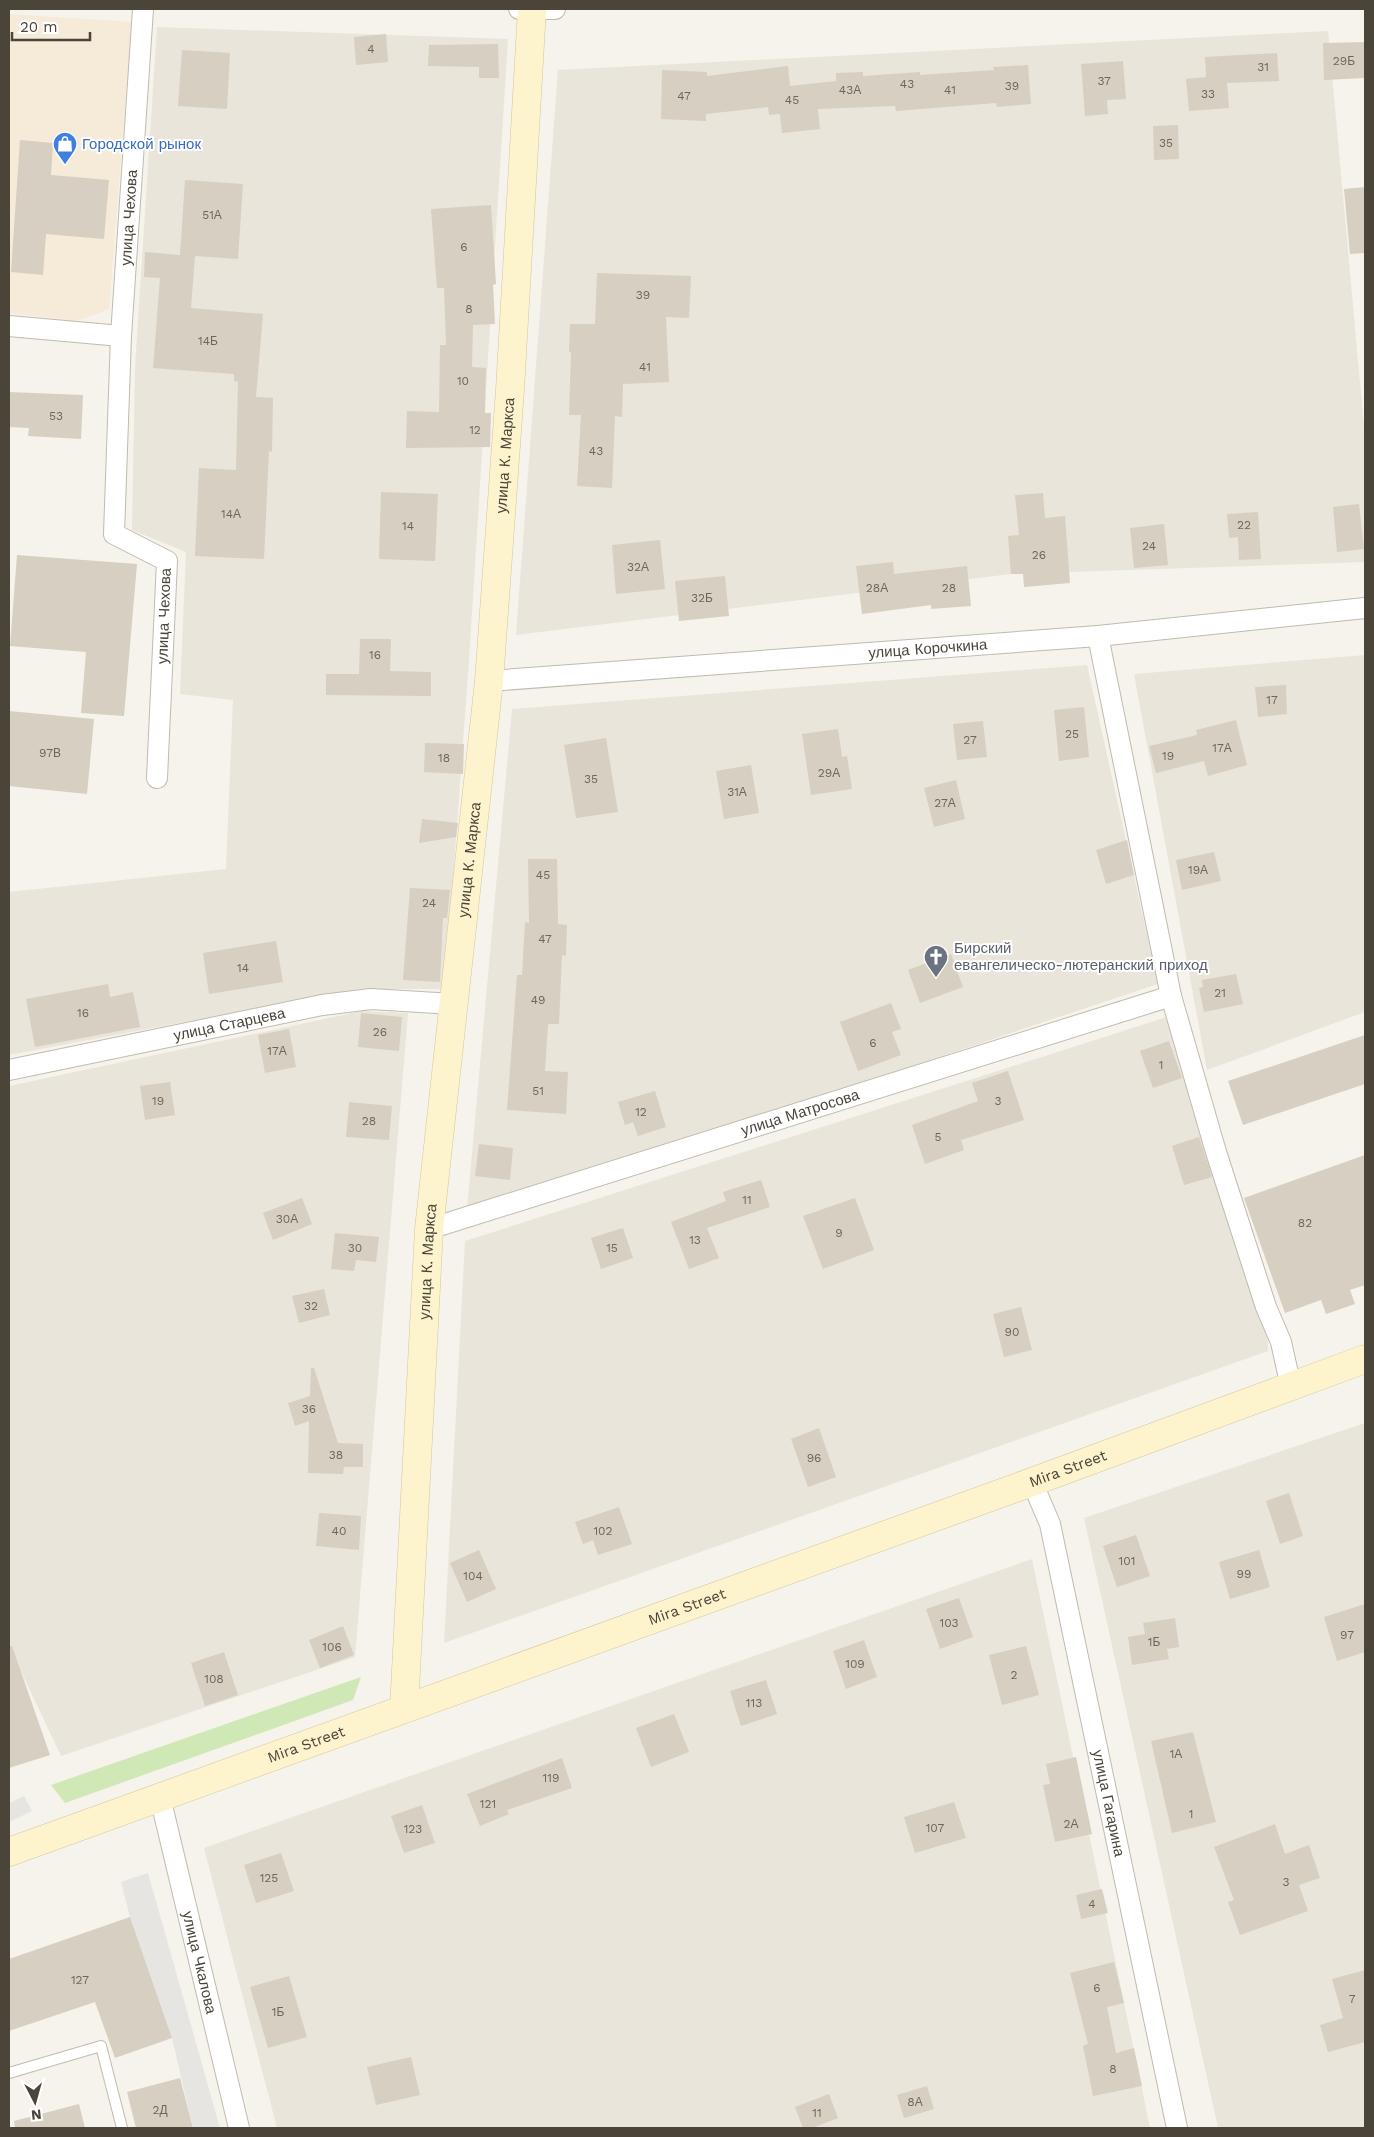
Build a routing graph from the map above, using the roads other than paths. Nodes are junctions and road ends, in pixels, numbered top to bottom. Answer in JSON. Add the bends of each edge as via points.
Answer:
{"nodes":[{"id":1,"x":143,"y":9,"type":"edge"},
{"id":2,"x":519,"y":9,"type":"edge"},
{"id":3,"x":532,"y":9,"type":"edge"},
{"id":4,"x":555,"y":9,"type":"edge"},
{"id":5,"x":9,"y":326,"type":"edge"},
{"id":6,"x":121,"y":336,"type":"junction"},
{"id":7,"x":1365,"y":608,"type":"edge"},
{"id":8,"x":1098,"y":636,"type":"junction"},
{"id":9,"x":489,"y":681,"type":"junction"},
{"id":10,"x":157,"y":778,"type":"dead end"},
{"id":11,"x":1171,"y":996,"type":"junction"},
{"id":12,"x":453,"y":1004,"type":"junction"},
{"id":13,"x":9,"y":1070,"type":"edge"},
{"id":14,"x":429,"y":1229,"type":"junction"},
{"id":15,"x":1365,"y":1358,"type":"edge"},
{"id":16,"x":1291,"y":1387,"type":"junction"},
{"id":17,"x":1032,"y":1482,"type":"junction"},
{"id":18,"x":404,"y":1709,"type":"junction"},
{"id":19,"x":160,"y":1797,"type":"junction"},
{"id":20,"x":9,"y":1852,"type":"edge"},
{"id":21,"x":9,"y":2073,"type":"edge"},
{"id":22,"x":122,"y":2128,"type":"edge"},
{"id":23,"x":239,"y":2128,"type":"edge"},
{"id":24,"x":1177,"y":2128,"type":"edge"}],
"edges":[{"from":1,"to":6,"type":"street","name":"улица Чехова"},
{"from":2,"to":3,"type":"street"},
{"from":3,"to":4,"type":"street"},
{"from":3,"to":9,"type":"main road","name":"улица К. Маркса"},
{"from":5,"to":6,"type":"street"},
{"from":6,"to":10,"type":"street","name":"улица Чехова","via":[[114,534],[167,561]]},
{"from":7,"to":8,"type":"street","name":"улица Корочкина"},
{"from":8,"to":9,"type":"street","name":"улица Корочкина"},
{"from":8,"to":11,"type":"street"},
{"from":9,"to":12,"type":"main road","name":"улица К. Маркса"},
{"from":11,"to":14,"type":"street","name":"улица Матросова"},
{"from":11,"to":16,"type":"street","via":[[1216,1152],[1266,1307],[1281,1342]]},
{"from":12,"to":13,"type":"street","name":"улица Старцева","via":[[371,999],[322,1005]]},
{"from":12,"to":14,"type":"main road","name":"улица К. Маркса"},
{"from":14,"to":18,"type":"main road","name":"улица К. Маркса"},
{"from":15,"to":16,"type":"main road","name":"Mira Street"},
{"from":16,"to":17,"type":"main road","name":"Mira Street"},
{"from":17,"to":18,"type":"main road","name":"Mira Street"},
{"from":17,"to":24,"type":"street","name":"улица Гагарина","via":[[1050,1524]]},
{"from":18,"to":19,"type":"main road","name":"Mira Street"},
{"from":19,"to":20,"type":"main road","name":"Mira Street"},
{"from":19,"to":23,"type":"street","name":"улица Чкалова"},
{"from":21,"to":22,"type":"lane","via":[[101,2046]]}]}
